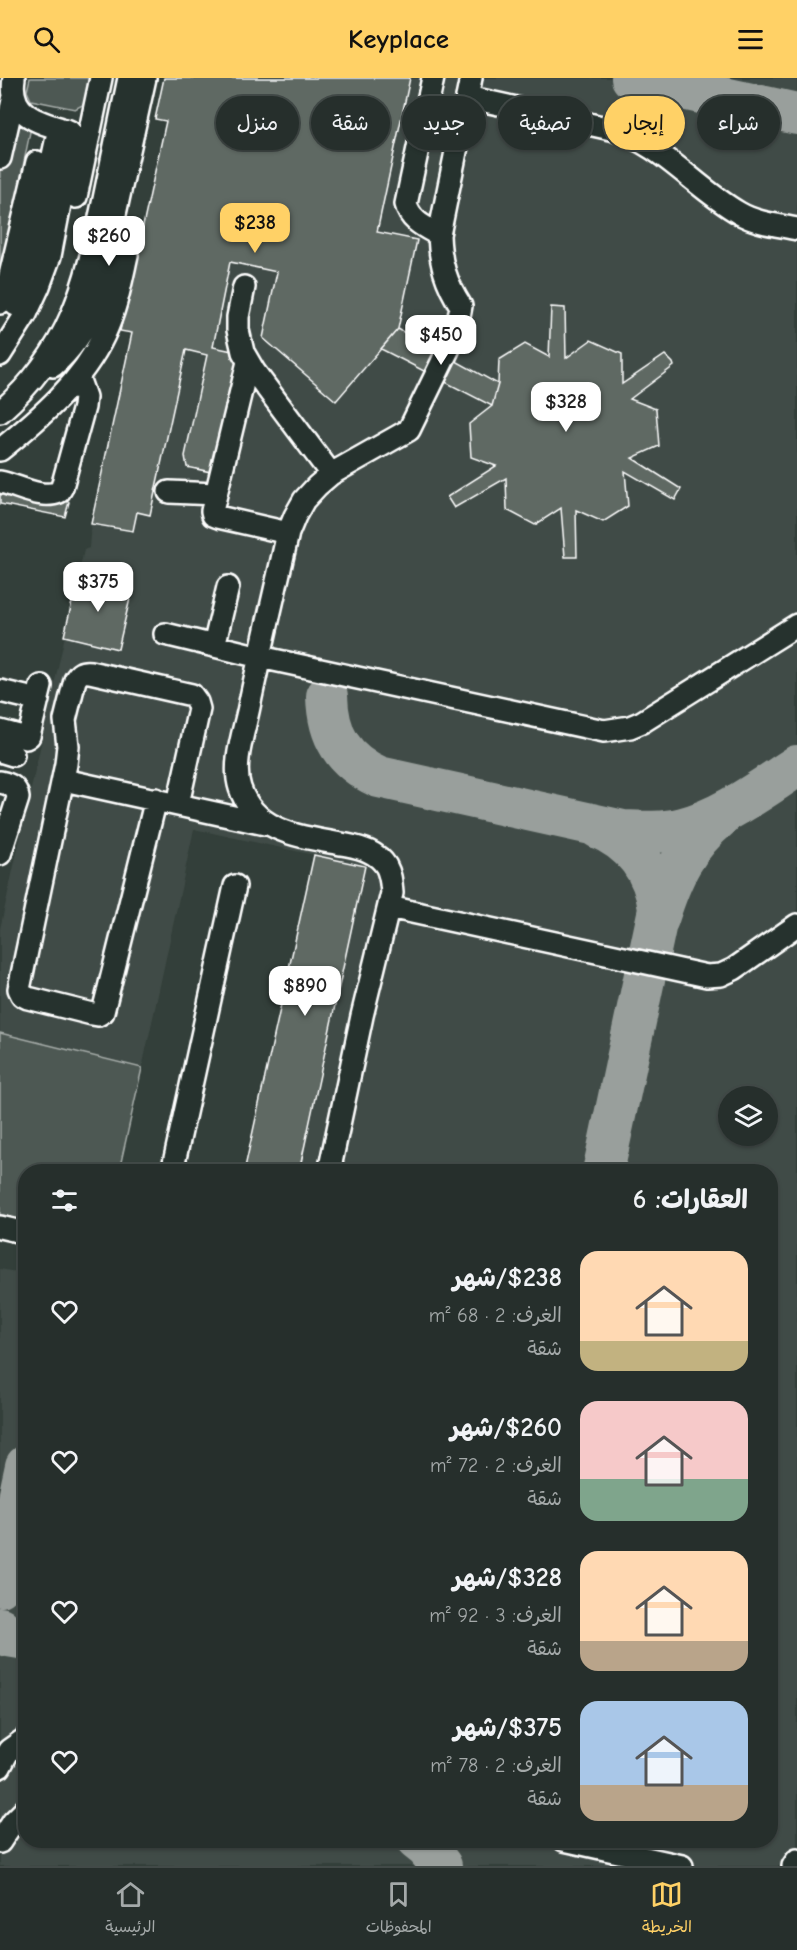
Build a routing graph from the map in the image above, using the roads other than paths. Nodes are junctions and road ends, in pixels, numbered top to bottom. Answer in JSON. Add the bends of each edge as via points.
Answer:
{"nodes":[{"id":1,"x":101,"y":78,"type":"edge"},
{"id":2,"x":129,"y":78,"type":"edge"},
{"id":3,"x":145,"y":78,"type":"edge"},
{"id":4,"x":433,"y":78,"type":"edge"},
{"id":5,"x":14,"y":87,"type":"edge"},
{"id":6,"x":469,"y":88,"type":"edge"},
{"id":7,"x":52,"y":127,"type":"junction"},
{"id":8,"x":0,"y":158,"type":"edge"},
{"id":9,"x":797,"y":230,"type":"edge"},
{"id":10,"x":439,"y":236,"type":"junction"},
{"id":11,"x":127,"y":255,"type":"dead end"},
{"id":12,"x":244,"y":287,"type":"dead end"},
{"id":13,"x":0,"y":303,"type":"edge"},
{"id":14,"x":0,"y":331,"type":"edge"},
{"id":15,"x":0,"y":357,"type":"edge"},
{"id":16,"x":248,"y":362,"type":"junction"},
{"id":17,"x":78,"y":377,"type":"junction"},
{"id":18,"x":33,"y":379,"type":"junction"},
{"id":19,"x":0,"y":412,"type":"edge"},
{"id":20,"x":0,"y":450,"type":"edge"},
{"id":21,"x":331,"y":474,"type":"junction"},
{"id":22,"x":4,"y":486,"type":"edge"},
{"id":23,"x":169,"y":492,"type":"dead end"},
{"id":24,"x":216,"y":494,"type":"junction"},
{"id":25,"x":288,"y":533,"type":"junction"},
{"id":26,"x":228,"y":587,"type":"dead end"},
{"id":27,"x":797,"y":625,"type":"edge"},
{"id":28,"x":165,"y":634,"type":"dead end"},
{"id":29,"x":214,"y":646,"type":"junction"},
{"id":30,"x":260,"y":657,"type":"junction"},
{"id":31,"x":0,"y":691,"type":"edge"},
{"id":32,"x":0,"y":731,"type":"edge"},
{"id":33,"x":64,"y":780,"type":"junction"},
{"id":34,"x":0,"y":782,"type":"edge"},
{"id":35,"x":156,"y":799,"type":"junction"},
{"id":36,"x":178,"y":804,"type":"junction"},
{"id":37,"x":266,"y":824,"type":"junction"},
{"id":38,"x":0,"y":854,"type":"edge"},
{"id":39,"x":235,"y":886,"type":"dead end"},
{"id":40,"x":389,"y":906,"type":"junction"},
{"id":41,"x":797,"y":925,"type":"edge"},
{"id":42,"x":174,"y":1164,"type":"edge"},
{"id":43,"x":331,"y":1164,"type":"edge"},
{"id":44,"x":0,"y":1227,"type":"edge"},
{"id":45,"x":18,"y":1231,"type":"edge"},
{"id":46,"x":18,"y":1744,"type":"edge"},
{"id":47,"x":0,"y":1767,"type":"edge"},
{"id":48,"x":18,"y":1817,"type":"edge"},
{"id":49,"x":0,"y":1842,"type":"edge"},
{"id":50,"x":600,"y":1848,"type":"edge"},
{"id":51,"x":797,"y":1861,"type":"edge"},
{"id":52,"x":682,"y":1866,"type":"edge"},
{"id":53,"x":795,"y":1866,"type":"edge"}],
"edges":[{"from":1,"to":15,"type":"street","via":[[62,264],[35,323],[24,338]]},
{"from":2,"to":18,"type":"street","via":[[85,280],[73,315]]},
{"from":3,"to":18,"type":"street","via":[[94,309],[70,350]]},
{"from":4,"to":10,"type":"street","via":[[406,204],[413,219]]},
{"from":5,"to":7,"type":"street","via":[[22,111],[32,120]]},
{"from":5,"to":8,"type":"street"},
{"from":6,"to":9,"type":"street","via":[[630,136],[741,214]]},
{"from":6,"to":10,"type":"street"},
{"from":7,"to":13,"type":"street"},
{"from":7,"to":14,"type":"street","via":[[26,280]]},
{"from":7,"to":15,"type":"street","via":[[69,131],[73,136],[50,256],[26,314]]},
{"from":10,"to":21,"type":"street","via":[[443,273],[461,306],[456,333],[409,430]]},
{"from":11,"to":17,"type":"street","via":[[104,334]]},
{"from":12,"to":16,"type":"street","via":[[238,330]]},
{"from":16,"to":21,"type":"street"},
{"from":16,"to":24,"type":"street"},
{"from":17,"to":20,"type":"street"},
{"from":17,"to":22,"type":"street","via":[[84,407],[59,492],[48,494]]},
{"from":18,"to":19,"type":"street"},
{"from":21,"to":25,"type":"street","via":[[304,500]]},
{"from":23,"to":24,"type":"street"},
{"from":24,"to":25,"type":"street","via":[[213,515]]},
{"from":25,"to":30,"type":"street"},
{"from":26,"to":29,"type":"street"},
{"from":27,"to":30,"type":"street","via":[[642,722],[604,731]]},
{"from":28,"to":29,"type":"street"},
{"from":29,"to":30,"type":"street"},
{"from":30,"to":37,"type":"street","via":[[238,764],[240,787],[249,808]]},
{"from":31,"to":32,"type":"street","via":[[39,693],[29,736]]},
{"from":33,"to":35,"type":"street"},
{"from":33,"to":35,"type":"street","via":[[19,989],[28,998],[92,1014],[103,1012],[105,1006]]},
{"from":33,"to":36,"type":"street","via":[[68,752],[65,720],[75,680],[83,671],[100,674],[192,695],[197,702]]},
{"from":34,"to":38,"type":"street","via":[[14,787],[18,798]]},
{"from":35,"to":36,"type":"street"},
{"from":36,"to":37,"type":"street"},
{"from":37,"to":40,"type":"street","via":[[287,833],[362,848],[375,855],[391,878]]},
{"from":39,"to":42,"type":"street"},
{"from":40,"to":41,"type":"street","via":[[707,976],[734,969]]},
{"from":40,"to":43,"type":"street"},
{"from":44,"to":45,"type":"street"},
{"from":46,"to":47,"type":"street","via":[[9,1750]]},
{"from":48,"to":49,"type":"street"},
{"from":50,"to":52,"type":"street"},
{"from":51,"to":53,"type":"street"}]}
